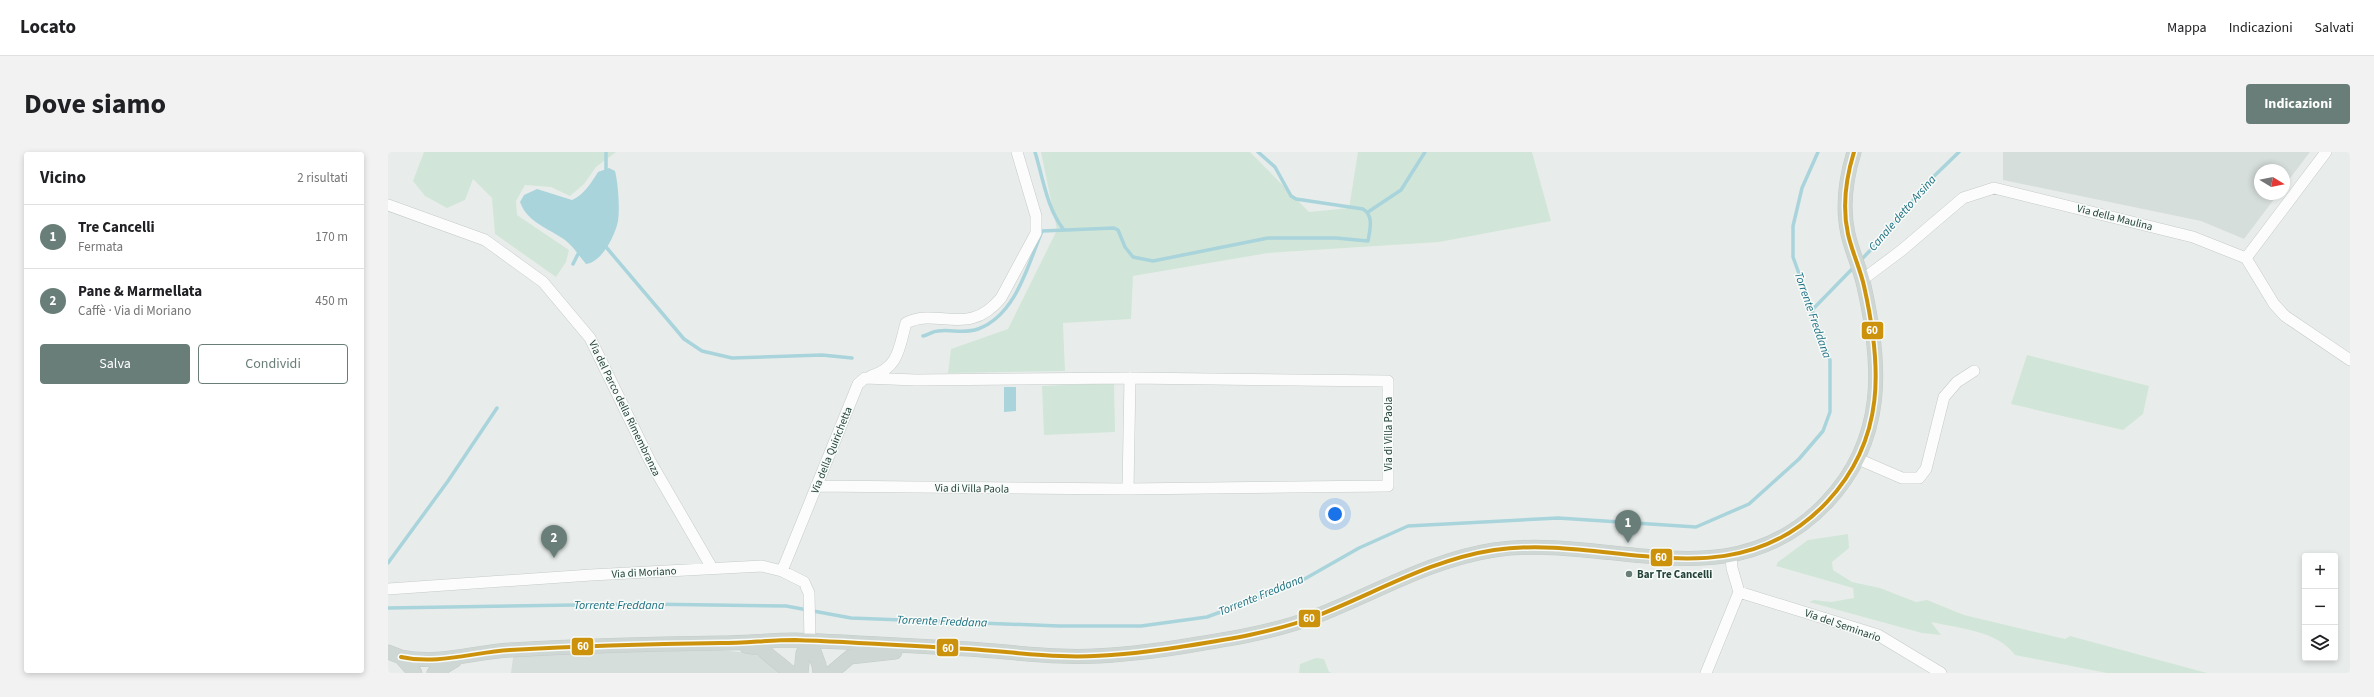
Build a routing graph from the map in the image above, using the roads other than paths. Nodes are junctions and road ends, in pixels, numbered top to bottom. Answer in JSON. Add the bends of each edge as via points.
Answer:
{"nodes":[{"id":1,"x":1017,"y":152,"type":"edge"},
{"id":2,"x":1854,"y":152,"type":"edge"},
{"id":3,"x":2326,"y":152,"type":"edge"},
{"id":4,"x":388,"y":205,"type":"edge"},
{"id":5,"x":2246,"y":258,"type":"junction"},
{"id":6,"x":1862,"y":280,"type":"junction"},
{"id":7,"x":2350,"y":360,"type":"edge"},
{"id":8,"x":1974,"y":371,"type":"dead end"},
{"id":9,"x":865,"y":378,"type":"junction"},
{"id":10,"x":1130,"y":378,"type":"junction"},
{"id":11,"x":1858,"y":459,"type":"junction"},
{"id":12,"x":816,"y":486,"type":"junction"},
{"id":13,"x":1128,"y":489,"type":"junction"},
{"id":14,"x":1732,"y":556,"type":"junction"},
{"id":15,"x":712,"y":568,"type":"junction"},
{"id":16,"x":782,"y":571,"type":"junction"},
{"id":17,"x":388,"y":589,"type":"edge"},
{"id":18,"x":1739,"y":592,"type":"junction"},
{"id":19,"x":810,"y":641,"type":"junction"},
{"id":20,"x":722,"y":643,"type":"junction"},
{"id":21,"x":934,"y":647,"type":"junction"},
{"id":22,"x":394,"y":655,"type":"edge"},
{"id":23,"x":462,"y":656,"type":"junction"},
{"id":24,"x":415,"y":673,"type":"edge"},
{"id":25,"x":434,"y":673,"type":"edge"},
{"id":26,"x":791,"y":673,"type":"edge"},
{"id":27,"x":801,"y":673,"type":"edge"},
{"id":28,"x":820,"y":673,"type":"edge"},
{"id":29,"x":831,"y":673,"type":"edge"},
{"id":30,"x":1706,"y":673,"type":"edge"},
{"id":31,"x":1941,"y":673,"type":"edge"}],
"edges":[{"from":1,"to":9,"type":"street","via":[[1036,216],[1036,233],[1001,298],[993,308],[965,321],[915,319],[906,323],[893,364],[885,371]]},
{"from":2,"to":6,"type":"main road","via":[[1847,179],[1845,205],[1847,231]]},
{"from":3,"to":5,"type":"street"},
{"from":4,"to":15,"type":"street","name":"Via del Parco della Rimembranza","via":[[485,240],[543,282],[590,338],[650,461]]},
{"from":5,"to":6,"type":"street","name":"Via della Maulina","via":[[2193,237],[1994,188],[1963,198]]},
{"from":5,"to":7,"type":"street","via":[[2274,304],[2285,316]]},
{"from":6,"to":11,"type":"main road","via":[[1870,317],[1875,385],[1871,424]]},
{"from":8,"to":11,"type":"street","via":[[1957,382],[1944,397],[1926,469],[1919,478],[1902,478]]},
{"from":9,"to":10,"type":"street","name":"Via di Villa Paola"},
{"from":9,"to":12,"type":"street","name":"Via della Quirichetta","via":[[858,384]]},
{"from":10,"to":13,"type":"street"},
{"from":10,"to":13,"type":"street","name":"Via di Villa Paola","via":[[1388,381],[1388,486]]},
{"from":11,"to":14,"type":"main road","via":[[1827,501],[1796,528],[1762,546]]},
{"from":12,"to":13,"type":"street","name":"Via di Villa Paola"},
{"from":12,"to":16,"type":"street","name":"Via della Quirichetta"},
{"from":14,"to":18,"type":"street","via":[[1732,568]]},
{"from":14,"to":21,"type":"main road","via":[[1695,559],[1516,548],[1457,558],[1420,570],[1299,622],[1276,629],[1179,647],[1109,656],[1063,656]]},
{"from":15,"to":16,"type":"street","name":"Via di Moriano","via":[[762,566]]},
{"from":15,"to":17,"type":"street","name":"Via di Moriano"},
{"from":16,"to":19,"type":"street","name":"Via di Moriano","via":[[804,582],[809,593]]},
{"from":18,"to":30,"type":"street"},
{"from":18,"to":31,"type":"street","name":"Via del Seminario","via":[[1878,635]]},
{"from":19,"to":20,"type":"main road"},
{"from":19,"to":21,"type":"main road"},
{"from":19,"to":27,"type":"main road","via":[[803,653]]},
{"from":19,"to":28,"type":"main road","name":"Via di Moriano"},
{"from":20,"to":23,"type":"main road","via":[[504,650]]},
{"from":20,"to":26,"type":"main road","via":[[760,648]]},
{"from":21,"to":29,"type":"main road","via":[[850,657]]},
{"from":22,"to":23,"type":"main road","via":[[423,660]]},
{"from":22,"to":24,"type":"main road"},
{"from":23,"to":25,"type":"main road"}]}
